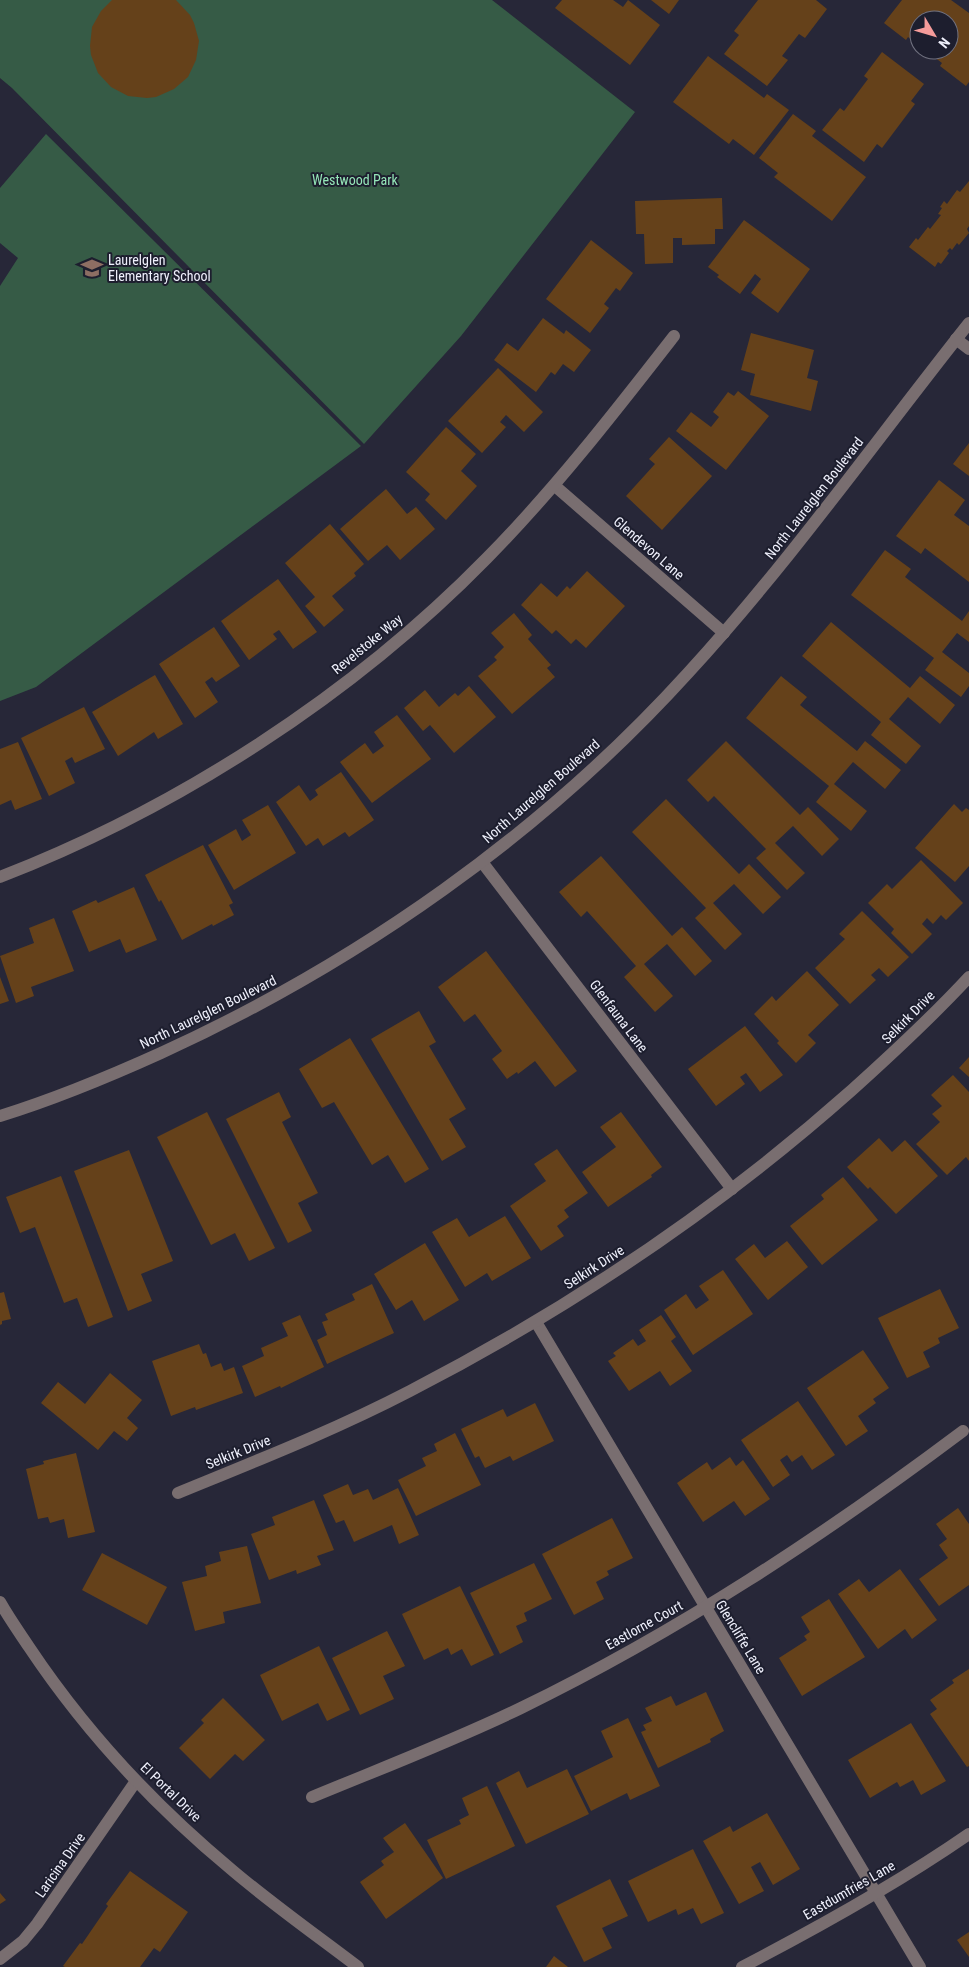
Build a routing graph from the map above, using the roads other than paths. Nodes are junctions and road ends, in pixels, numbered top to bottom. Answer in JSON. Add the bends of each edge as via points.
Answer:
{"nodes":[{"id":1,"x":969,"y":323,"type":"edge"},
{"id":2,"x":674,"y":336,"type":"dead end"},
{"id":3,"x":956,"y":339,"type":"junction"},
{"id":4,"x":969,"y":348,"type":"edge"},
{"id":5,"x":555,"y":486,"type":"junction"},
{"id":6,"x":724,"y":633,"type":"junction"},
{"id":7,"x":482,"y":862,"type":"junction"},
{"id":8,"x":0,"y":877,"type":"edge"},
{"id":9,"x":969,"y":977,"type":"edge"},
{"id":10,"x":0,"y":1116,"type":"edge"},
{"id":11,"x":732,"y":1189,"type":"junction"},
{"id":12,"x":536,"y":1322,"type":"junction"},
{"id":13,"x":963,"y":1431,"type":"dead end"},
{"id":14,"x":178,"y":1493,"type":"dead end"},
{"id":15,"x":0,"y":1602,"type":"edge"},
{"id":16,"x":706,"y":1608,"type":"junction"},
{"id":17,"x":136,"y":1781,"type":"junction"},
{"id":18,"x":312,"y":1797,"type":"dead end"},
{"id":19,"x":969,"y":1834,"type":"edge"},
{"id":20,"x":876,"y":1893,"type":"junction"},
{"id":21,"x":0,"y":1959,"type":"edge"},
{"id":22,"x":358,"y":1967,"type":"edge"},
{"id":23,"x":742,"y":1967,"type":"edge"},
{"id":24,"x":920,"y":1967,"type":"edge"}],
"edges":[{"from":1,"to":3,"type":"street","name":"North Laurelglen Boulevard"},
{"from":2,"to":5,"type":"street","name":"Revelstoke Way"},
{"from":3,"to":4,"type":"street"},
{"from":3,"to":6,"type":"street","name":"North Laurelglen Boulevard"},
{"from":5,"to":6,"type":"street","name":"Glendevon Lane"},
{"from":5,"to":8,"type":"street","name":"Revelstoke Way","via":[[432,610],[375,659],[295,719],[166,799],[100,834]]},
{"from":6,"to":7,"type":"street","name":"North Laurelglen Boulevard","via":[[625,738]]},
{"from":7,"to":10,"type":"street","name":"North Laurelglen Boulevard","via":[[363,944],[212,1030],[107,1078]]},
{"from":7,"to":11,"type":"street","name":"Glenfauna Lane"},
{"from":9,"to":11,"type":"street","name":"Selkirk Drive","via":[[889,1056],[808,1128]]},
{"from":11,"to":12,"type":"street","name":"Selkirk Drive","via":[[614,1273]]},
{"from":12,"to":14,"type":"street","name":"Selkirk Drive","via":[[391,1401]]},
{"from":12,"to":16,"type":"street","name":"Glencliffe Lane"},
{"from":13,"to":16,"type":"street","name":"Eastlorne Court","via":[[817,1537]]},
{"from":15,"to":17,"type":"street","name":"El Portal Drive","via":[[45,1670],[90,1729]]},
{"from":16,"to":18,"type":"street","name":"Eastlorne Court","via":[[522,1707]]},
{"from":16,"to":20,"type":"street","name":"Glencliffe Lane"},
{"from":17,"to":21,"type":"street","name":"Laricina Drive","via":[[37,1924],[23,1941]]},
{"from":17,"to":22,"type":"street","name":"El Portal Drive","via":[[232,1870]]},
{"from":19,"to":20,"type":"street","name":"Eastdumfries Lane"},
{"from":20,"to":23,"type":"street","name":"Eastdumfries Lane"},
{"from":20,"to":24,"type":"street","name":"Glencliffe Lane"}]}
